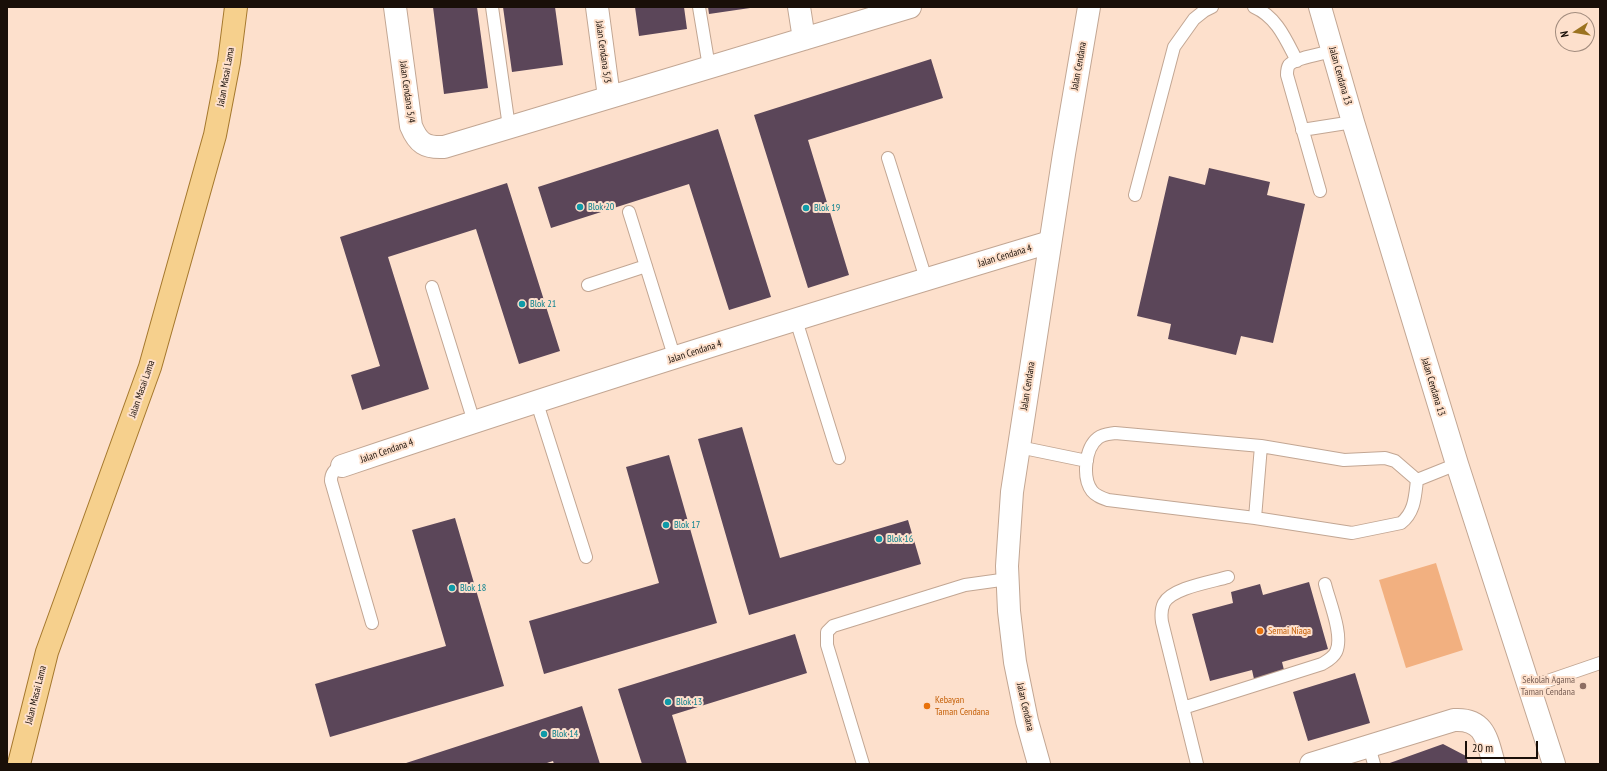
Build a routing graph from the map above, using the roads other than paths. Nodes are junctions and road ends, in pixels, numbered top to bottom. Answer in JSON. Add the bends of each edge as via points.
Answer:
{"nodes":[{"id":1,"x":236,"y":7,"type":"edge"},
{"id":2,"x":395,"y":7,"type":"edge"},
{"id":3,"x":492,"y":7,"type":"edge"},
{"id":4,"x":597,"y":7,"type":"edge"},
{"id":5,"x":699,"y":7,"type":"edge"},
{"id":6,"x":799,"y":7,"type":"edge"},
{"id":7,"x":1089,"y":7,"type":"edge"},
{"id":8,"x":1212,"y":7,"type":"edge"},
{"id":9,"x":1254,"y":7,"type":"edge"},
{"id":10,"x":1320,"y":7,"type":"edge"},
{"id":11,"x":903,"y":8,"type":"edge"},
{"id":12,"x":804,"y":39,"type":"junction"},
{"id":13,"x":1332,"y":51,"type":"junction"},
{"id":14,"x":1297,"y":61,"type":"junction"},
{"id":15,"x":709,"y":67,"type":"junction"},
{"id":16,"x":609,"y":97,"type":"junction"},
{"id":17,"x":1353,"y":122,"type":"junction"},
{"id":18,"x":509,"y":127,"type":"junction"},
{"id":19,"x":1302,"y":130,"type":"junction"},
{"id":20,"x":888,"y":158,"type":"dead end"},
{"id":21,"x":1320,"y":191,"type":"dead end"},
{"id":22,"x":1135,"y":195,"type":"dead end"},
{"id":23,"x":629,"y":212,"type":"dead end"},
{"id":24,"x":1050,"y":242,"type":"junction"},
{"id":25,"x":646,"y":266,"type":"junction"},
{"id":26,"x":926,"y":279,"type":"junction"},
{"id":27,"x":588,"y":285,"type":"dead end"},
{"id":28,"x":432,"y":287,"type":"dead end"},
{"id":29,"x":796,"y":320,"type":"junction"},
{"id":30,"x":675,"y":359,"type":"junction"},
{"id":31,"x":537,"y":402,"type":"junction"},
{"id":32,"x":474,"y":422,"type":"junction"},
{"id":33,"x":1261,"y":446,"type":"junction"},
{"id":34,"x":1019,"y":447,"type":"junction"},
{"id":35,"x":839,"y":458,"type":"dead end"},
{"id":36,"x":1087,"y":461,"type":"junction"},
{"id":37,"x":1457,"y":464,"type":"junction"},
{"id":38,"x":342,"y":466,"type":"joint"},
{"id":39,"x":1417,"y":480,"type":"junction"},
{"id":40,"x":1255,"y":518,"type":"junction"},
{"id":41,"x":586,"y":557,"type":"dead end"},
{"id":42,"x":1228,"y":577,"type":"dead end"},
{"id":43,"x":1008,"y":579,"type":"junction"},
{"id":44,"x":1325,"y":584,"type":"dead end"},
{"id":45,"x":372,"y":622,"type":"dead end"},
{"id":46,"x":1600,"y":663,"type":"edge"},
{"id":47,"x":1530,"y":687,"type":"junction"},
{"id":48,"x":1183,"y":708,"type":"junction"},
{"id":49,"x":1372,"y":755,"type":"edge"},
{"id":50,"x":19,"y":764,"type":"edge"},
{"id":51,"x":863,"y":764,"type":"edge"},
{"id":52,"x":1040,"y":764,"type":"edge"},
{"id":53,"x":1197,"y":764,"type":"edge"},
{"id":54,"x":1311,"y":764,"type":"edge"},
{"id":55,"x":1494,"y":764,"type":"edge"},
{"id":56,"x":1554,"y":764,"type":"edge"}],
"edges":[{"from":1,"to":50,"type":"main road","name":"Jalan Masai Lama","via":[[215,135],[150,367],[47,652]]},
{"from":2,"to":18,"type":"street","name":"Jalan Cendana 5/4","via":[[411,126],[415,136],[423,144],[433,147]]},
{"from":3,"to":18,"type":"lane"},
{"from":4,"to":16,"type":"street","name":"Jalan Cendana 5/3"},
{"from":5,"to":15,"type":"lane"},
{"from":6,"to":12,"type":"street"},
{"from":7,"to":24,"type":"street","name":"Jalan Cendana"},
{"from":8,"to":22,"type":"lane","via":[[1194,19],[1174,47]]},
{"from":9,"to":14,"type":"lane","via":[[1267,14],[1274,22]]},
{"from":10,"to":13,"type":"street","name":"Jalan Cendana 13"},
{"from":11,"to":12,"type":"street","name":"Jalan Cendana 5/4"},
{"from":12,"to":15,"type":"street","name":"Jalan Cendana 5/4"},
{"from":13,"to":14,"type":"lane"},
{"from":13,"to":17,"type":"street","name":"Jalan Cendana 13"},
{"from":14,"to":19,"type":"lane","via":[[1290,64],[1287,75]]},
{"from":15,"to":16,"type":"street","name":"Jalan Cendana 5/4"},
{"from":16,"to":18,"type":"street","name":"Jalan Cendana 5/4"},
{"from":17,"to":19,"type":"lane"},
{"from":17,"to":37,"type":"street","name":"Jalan Cendana 13"},
{"from":19,"to":21,"type":"lane"},
{"from":20,"to":26,"type":"lane"},
{"from":23,"to":25,"type":"lane"},
{"from":24,"to":26,"type":"street","name":"Jalan Cendana 4"},
{"from":24,"to":34,"type":"street","name":"Jalan Cendana"},
{"from":25,"to":27,"type":"lane"},
{"from":25,"to":30,"type":"lane"},
{"from":26,"to":29,"type":"street","name":"Jalan Cendana 4"},
{"from":28,"to":32,"type":"lane"},
{"from":29,"to":30,"type":"street","name":"Jalan Cendana 4"},
{"from":29,"to":35,"type":"lane"},
{"from":30,"to":31,"type":"street","name":"Jalan Cendana 4"},
{"from":31,"to":32,"type":"street","name":"Jalan Cendana 4"},
{"from":31,"to":41,"type":"lane"},
{"from":32,"to":38,"type":"street","name":"Jalan Cendana 4"},
{"from":33,"to":36,"type":"lane","via":[[1115,433],[1097,439],[1091,446]]},
{"from":33,"to":39,"type":"lane","via":[[1344,460],[1390,459]]},
{"from":33,"to":40,"type":"lane"},
{"from":34,"to":36,"type":"lane"},
{"from":34,"to":43,"type":"street","name":"Jalan Cendana","via":[[1012,492]]},
{"from":36,"to":40,"type":"lane","via":[[1087,482],[1099,497]]},
{"from":37,"to":39,"type":"lane"},
{"from":37,"to":47,"type":"street","name":"Jalan Cendana 13"},
{"from":38,"to":45,"type":"lane","via":[[334,470],[332,481]]},
{"from":39,"to":40,"type":"lane","via":[[1412,511],[1401,523],[1394,525],[1352,532]]},
{"from":42,"to":48,"type":"lane","via":[[1179,591],[1164,603],[1161,612],[1162,622]]},
{"from":43,"to":51,"type":"lane","via":[[965,585],[833,626],[827,632],[827,645]]},
{"from":43,"to":52,"type":"street","name":"Jalan Cendana","via":[[1015,662],[1027,720]]},
{"from":44,"to":48,"type":"lane","via":[[1339,643],[1330,660]]},
{"from":46,"to":47,"type":"lane"},
{"from":47,"to":56,"type":"street","name":"Jalan Cendana 13"},
{"from":48,"to":53,"type":"lane"},
{"from":49,"to":54,"type":"street"},
{"from":49,"to":55,"type":"street","via":[[1454,720],[1464,719],[1474,722],[1481,729]]}]}
